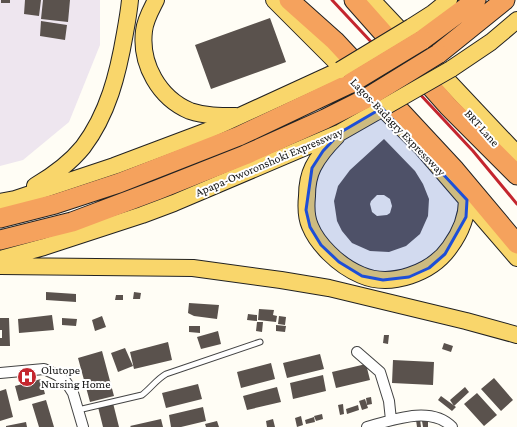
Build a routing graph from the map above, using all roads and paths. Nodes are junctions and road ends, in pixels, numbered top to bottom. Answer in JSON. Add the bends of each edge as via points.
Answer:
{"nodes":[{"id":1,"x":130,"y":0,"type":"edge"},
{"id":2,"x":156,"y":0,"type":"edge"},
{"id":3,"x":274,"y":0,"type":"edge"},
{"id":4,"x":289,"y":0,"type":"edge"},
{"id":5,"x":354,"y":0,"type":"edge"},
{"id":6,"x":372,"y":0,"type":"edge"},
{"id":7,"x":449,"y":0,"type":"edge"},
{"id":8,"x":476,"y":0,"type":"edge"},
{"id":9,"x":505,"y":0,"type":"edge"},
{"id":10,"x":517,"y":20,"type":"edge"},
{"id":11,"x":517,"y":31,"type":"edge"},
{"id":12,"x":416,"y":33,"type":"junction"},
{"id":13,"x":491,"y":42,"type":"junction"},
{"id":14,"x":345,"y":77,"type":"junction"},
{"id":15,"x":370,"y":105,"type":"junction"},
{"id":16,"x":448,"y":106,"type":"junction"},
{"id":17,"x":240,"y":116,"type":"junction"},
{"id":18,"x":341,"y":132,"type":"junction"},
{"id":19,"x":517,"y":154,"type":"edge"},
{"id":20,"x":455,"y":170,"type":"junction"},
{"id":21,"x":517,"y":175,"type":"edge"},
{"id":22,"x":517,"y":182,"type":"edge"},
{"id":23,"x":8,"y":200,"type":"edge"},
{"id":24,"x":467,"y":200,"type":"junction"},
{"id":25,"x":0,"y":218,"type":"edge"},
{"id":26,"x":517,"y":234,"type":"edge"},
{"id":27,"x":0,"y":240,"type":"edge"},
{"id":28,"x":517,"y":244,"type":"edge"},
{"id":29,"x":517,"y":258,"type":"edge"},
{"id":30,"x":0,"y":259,"type":"edge"},
{"id":31,"x":0,"y":266,"type":"edge"},
{"id":32,"x":517,"y":335,"type":"edge"},
{"id":33,"x":260,"y":342,"type":"dead end"},
{"id":34,"x":357,"y":352,"type":"dead end"},
{"id":35,"x":0,"y":373,"type":"edge"},
{"id":36,"x":78,"y":410,"type":"junction"},
{"id":37,"x":391,"y":420,"type":"junction"},
{"id":38,"x":83,"y":427,"type":"edge"},
{"id":39,"x":367,"y":427,"type":"edge"},
{"id":40,"x":452,"y":427,"type":"edge"}],
"edges":[{"from":1,"to":23,"type":"main road","via":[[113,88],[100,121],[82,148],[60,170]]},
{"from":2,"to":17,"type":"main road","via":[[144,30],[143,50],[148,69],[158,86],[173,101],[190,110],[208,116]]},
{"from":3,"to":24,"type":"main road","name":"Lagos-Badagry Expressway","via":[[423,149]]},
{"from":4,"to":20,"type":"highway","name":"Lagos-Badagry Expressway","via":[[334,41]]},
{"from":5,"to":16,"type":"highway"},
{"from":6,"to":19,"type":"main road"},
{"from":7,"to":12,"type":"main road","via":[[433,13]]},
{"from":8,"to":12,"type":"highway"},
{"from":9,"to":15,"type":"highway","name":"Apapa-Oworonshoki Expressway","bridge":true},
{"from":10,"to":13,"type":"main road","name":"Apapa-Oworonshoki Expressway"},
{"from":11,"to":13,"type":"main road"},
{"from":12,"to":14,"type":"highway","bridge":true},
{"from":13,"to":15,"type":"main road","name":"Apapa-Oworonshoki Expressway","bridge":true,"via":[[451,69]]},
{"from":14,"to":17,"type":"main road"},
{"from":14,"to":25,"type":"highway","via":[[239,136],[126,180],[55,204]]},
{"from":15,"to":18,"type":"main road","name":"Apapa-Oworonshoki Expressway"},
{"from":15,"to":27,"type":"highway","name":"Apapa-Oworonshoki Expressway","via":[[325,119],[245,155],[72,222]]},
{"from":16,"to":21,"type":"highway"},
{"from":16,"to":22,"type":"lane","name":"BRT Lane"},
{"from":17,"to":23,"type":"main road","via":[[114,166]]},
{"from":18,"to":24,"type":"main road","via":[[323,151],[312,168],[306,210],[310,226],[321,245],[339,262],[362,276],[383,280],[409,277],[429,268],[446,254],[458,237],[466,217]]},
{"from":18,"to":30,"type":"main road","name":"Apapa-Oworonshoki Expressway","via":[[148,213]]},
{"from":20,"to":26,"type":"lane"},
{"from":20,"to":28,"type":"highway","name":"Lagos-Badagry Expressway"},
{"from":24,"to":29,"type":"main road","name":"Lagos-Badagry Expressway"},
{"from":31,"to":32,"type":"main road","via":[[193,268],[329,288]]},
{"from":33,"to":36,"type":"lane","via":[[166,374],[142,395]]},
{"from":34,"to":37,"type":"street","via":[[380,372],[389,401]]},
{"from":35,"to":36,"type":"street","via":[[44,370],[56,375],[66,382],[73,393]]},
{"from":36,"to":38,"type":"street"},
{"from":37,"to":39,"type":"street"},
{"from":37,"to":40,"type":"street","via":[[419,415],[431,416],[447,422]]}]}
